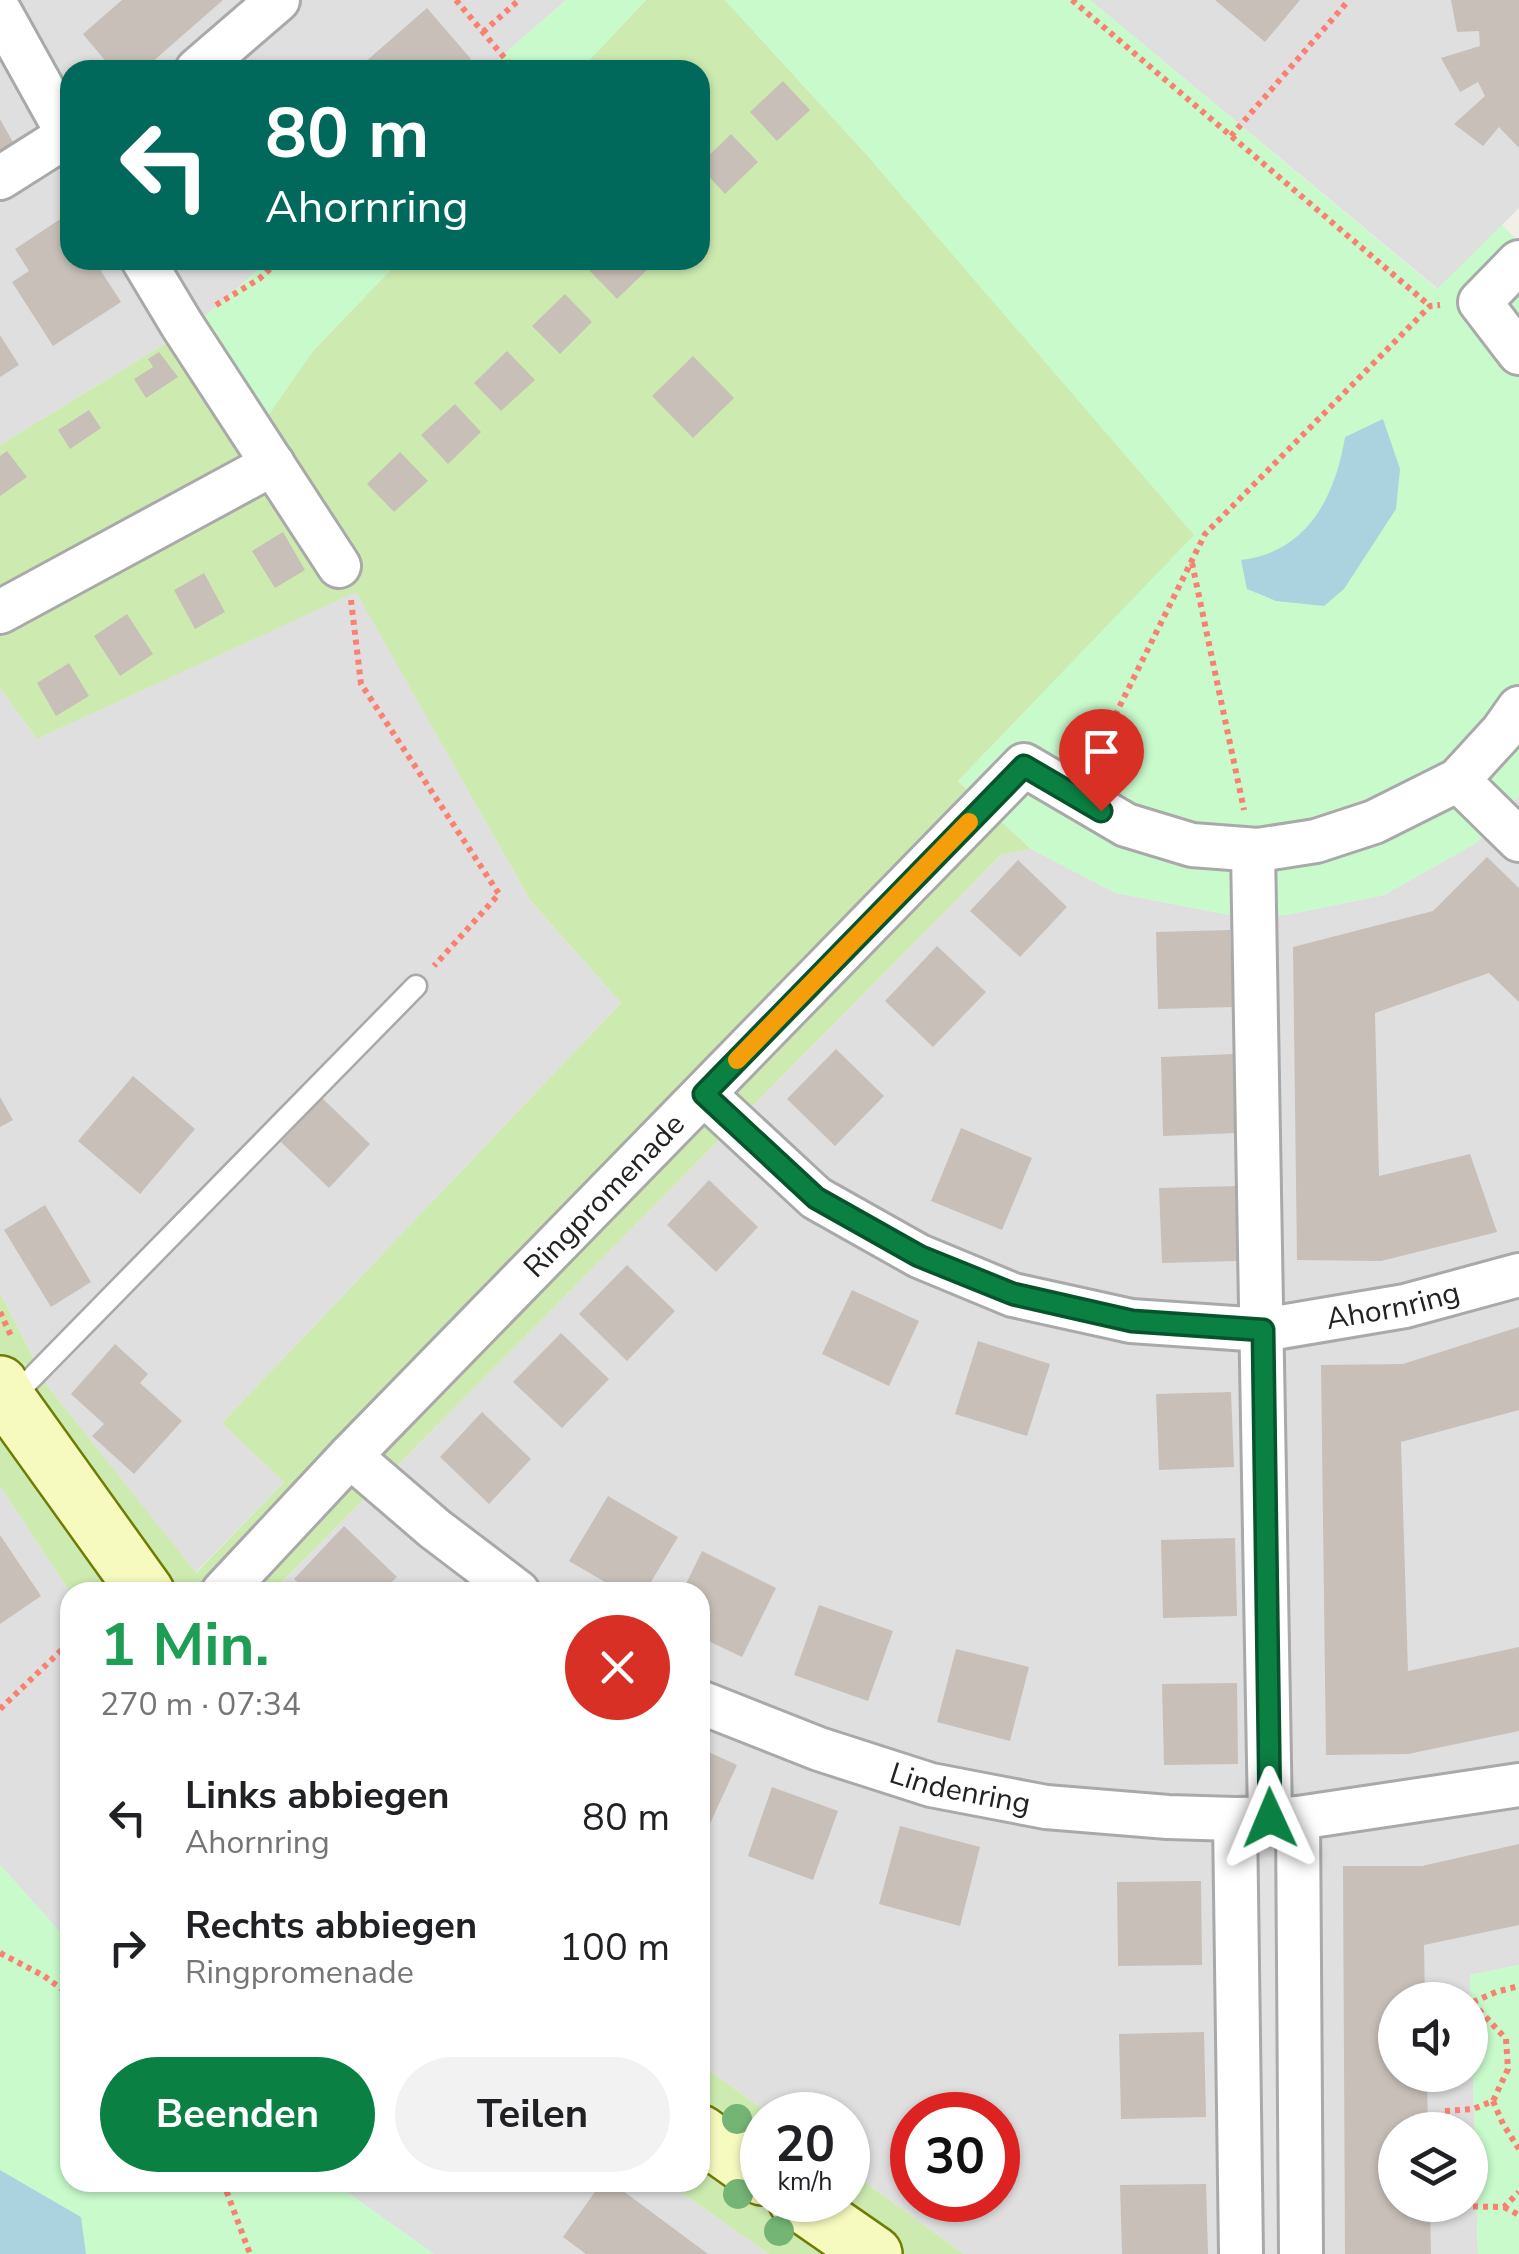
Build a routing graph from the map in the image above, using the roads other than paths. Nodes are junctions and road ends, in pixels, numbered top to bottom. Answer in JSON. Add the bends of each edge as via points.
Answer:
{"nodes":[{"id":1,"x":278,"y":0,"type":"edge"},
{"id":2,"x":0,"y":12,"type":"edge"},
{"id":3,"x":209,"y":60,"type":"edge"},
{"id":4,"x":60,"y":121,"type":"edge"},
{"id":5,"x":60,"y":142,"type":"edge"},
{"id":6,"x":0,"y":178,"type":"edge"},
{"id":7,"x":1519,"y":262,"type":"edge"},
{"id":8,"x":150,"y":270,"type":"edge"},
{"id":9,"x":1519,"y":353,"type":"edge"},
{"id":10,"x":272,"y":464,"type":"junction"},
{"id":11,"x":340,"y":566,"type":"road end"},
{"id":12,"x":0,"y":612,"type":"edge"},
{"id":13,"x":1513,"y":730,"type":"edge"},
{"id":14,"x":1458,"y":780,"type":"junction"},
{"id":15,"x":1519,"y":840,"type":"edge"},
{"id":16,"x":1252,"y":851,"type":"junction"},
{"id":17,"x":416,"y":986,"type":"road end"},
{"id":18,"x":704,"y":1094,"type":"junction"},
{"id":19,"x":1519,"y":1276,"type":"edge"},
{"id":20,"x":1263,"y":1330,"type":"junction"},
{"id":21,"x":5,"y":1393,"type":"edge"},
{"id":22,"x":350,"y":1456,"type":"junction"},
{"id":23,"x":139,"y":1582,"type":"edge"},
{"id":24,"x":232,"y":1582,"type":"edge"},
{"id":25,"x":505,"y":1582,"type":"edge"},
{"id":26,"x":710,"y":1706,"type":"edge"},
{"id":27,"x":1519,"y":1785,"type":"edge"},
{"id":28,"x":1268,"y":1818,"type":"junction"},
{"id":29,"x":710,"y":2140,"type":"edge"},
{"id":30,"x":740,"y":2161,"type":"edge"},
{"id":31,"x":828,"y":2222,"type":"edge"},
{"id":32,"x":874,"y":2254,"type":"edge"},
{"id":33,"x":1240,"y":2254,"type":"edge"},
{"id":34,"x":1301,"y":2254,"type":"edge"}],
"edges":[{"from":1,"to":3,"type":"street"},
{"from":2,"to":4,"type":"street"},
{"from":5,"to":6,"type":"street"},
{"from":7,"to":9,"type":"street","via":[[1480,302]]},
{"from":8,"to":10,"type":"street"},
{"from":10,"to":11,"type":"street"},
{"from":10,"to":12,"type":"street"},
{"from":13,"to":14,"type":"street","name":"Ringpromenade"},
{"from":14,"to":15,"type":"street"},
{"from":14,"to":16,"type":"street","name":"Ringpromenade","via":[[1374,822],[1316,841]]},
{"from":16,"to":18,"type":"street","name":"Ringpromenade","via":[[1192,845],[1126,825],[1024,766]]},
{"from":16,"to":20,"type":"street"},
{"from":17,"to":21,"type":"lane"},
{"from":18,"to":20,"type":"street","name":"Ahornring","via":[[816,1198],[919,1256],[1013,1294],[1132,1321]]},
{"from":18,"to":22,"type":"street","name":"Ringpromenade"},
{"from":19,"to":20,"type":"street","name":"Ahornring","via":[[1405,1306]]},
{"from":20,"to":28,"type":"street"},
{"from":21,"to":23,"type":"main road"},
{"from":22,"to":24,"type":"street","name":"Ringpromenade"},
{"from":22,"to":25,"type":"street"},
{"from":26,"to":28,"type":"street","name":"Lindenring","via":[[931,1785],[1046,1807]]},
{"from":27,"to":28,"type":"street","name":"Lindenring"},
{"from":28,"to":33,"type":"street"},
{"from":28,"to":34,"type":"street"},
{"from":29,"to":30,"type":"main road"},
{"from":31,"to":32,"type":"main road"}]}
